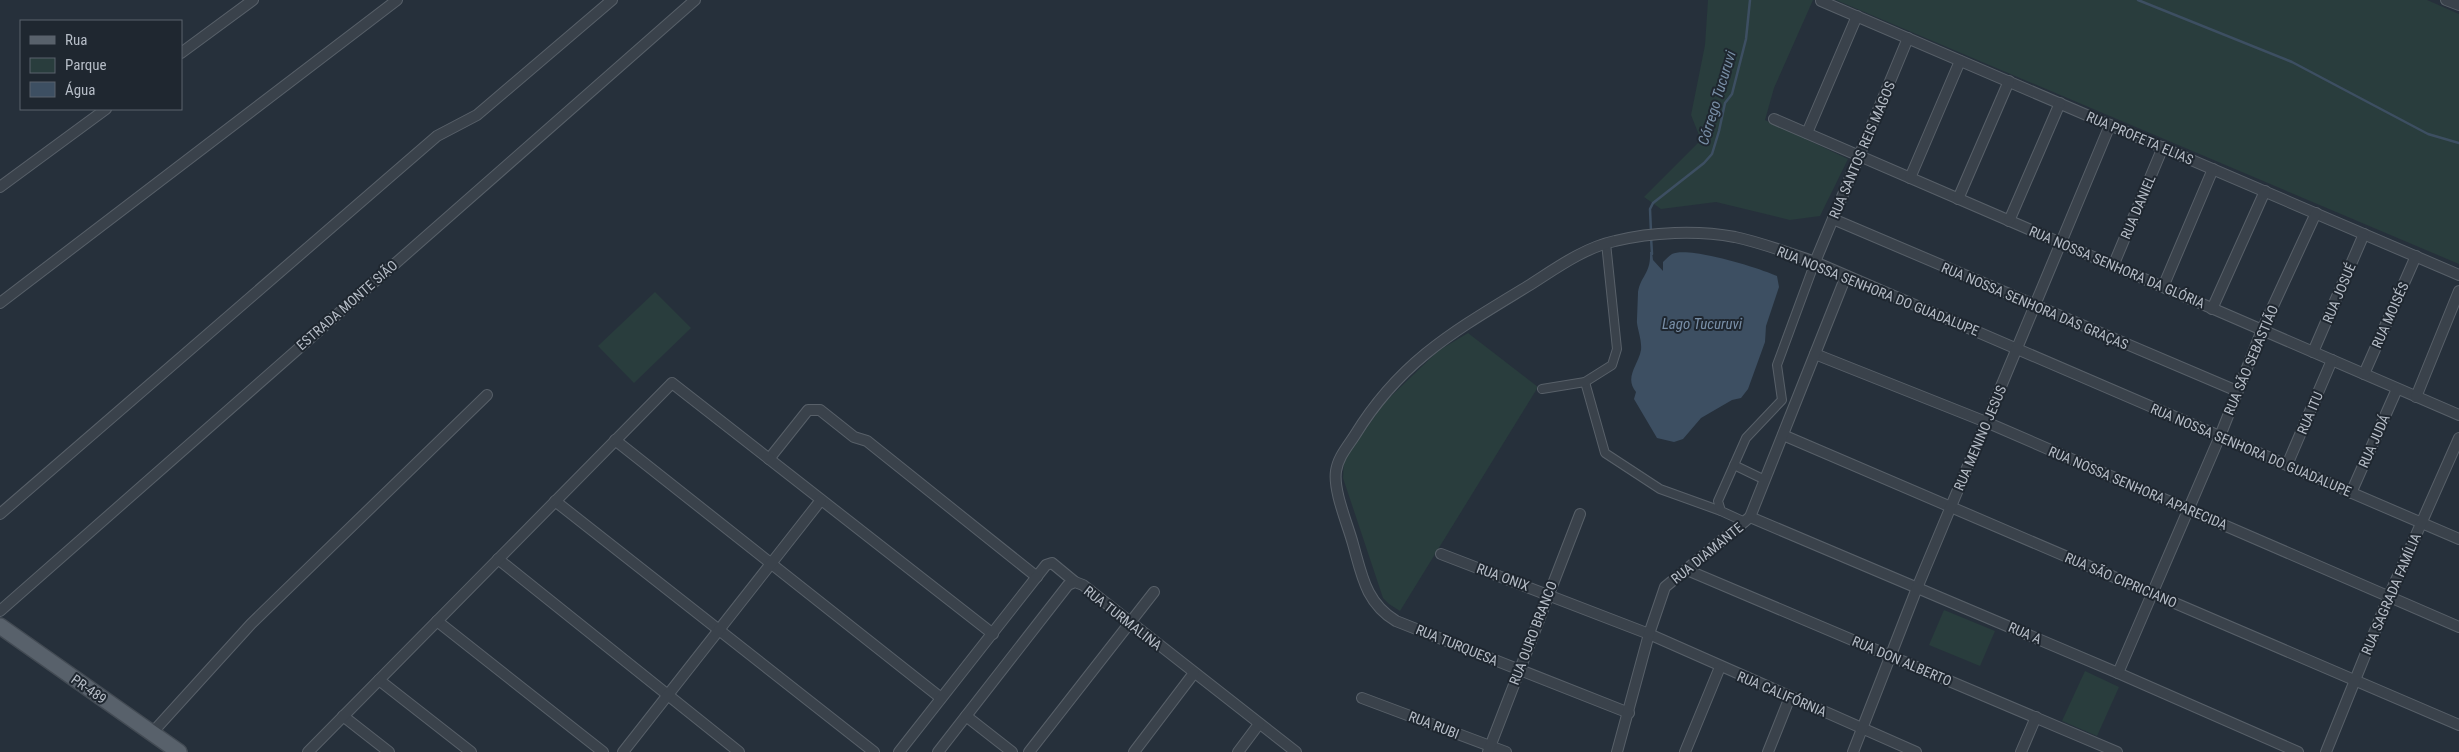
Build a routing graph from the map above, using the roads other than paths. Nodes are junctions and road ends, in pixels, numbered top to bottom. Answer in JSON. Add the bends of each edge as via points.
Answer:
{"nodes":[{"id":1,"x":253,"y":0,"type":"edge"},
{"id":2,"x":397,"y":0,"type":"edge"},
{"id":3,"x":612,"y":0,"type":"edge"},
{"id":4,"x":695,"y":0,"type":"edge"},
{"id":5,"x":2446,"y":0,"type":"edge"},
{"id":6,"x":1821,"y":1,"type":"edge"},
{"id":7,"x":2459,"y":6,"type":"edge"},
{"id":8,"x":1857,"y":16,"type":"junction"},
{"id":9,"x":1908,"y":38,"type":"junction"},
{"id":10,"x":182,"y":52,"type":"edge"},
{"id":11,"x":1960,"y":61,"type":"junction"},
{"id":12,"x":2009,"y":81,"type":"junction"},
{"id":13,"x":2060,"y":103,"type":"junction"},
{"id":14,"x":105,"y":110,"type":"edge"},
{"id":15,"x":1774,"y":120,"type":"dead end"},
{"id":16,"x":2110,"y":125,"type":"junction"},
{"id":17,"x":1807,"y":133,"type":"junction"},
{"id":18,"x":2163,"y":148,"type":"junction"},
{"id":19,"x":1859,"y":156,"type":"junction"},
{"id":20,"x":2213,"y":169,"type":"junction"},
{"id":21,"x":1910,"y":178,"type":"junction"},
{"id":22,"x":0,"y":187,"type":"edge"},
{"id":23,"x":2264,"y":191,"type":"junction"},
{"id":24,"x":1958,"y":199,"type":"junction"},
{"id":25,"x":2316,"y":213,"type":"junction"},
{"id":26,"x":1833,"y":219,"type":"junction"},
{"id":27,"x":2009,"y":221,"type":"junction"},
{"id":28,"x":2364,"y":234,"type":"junction"},
{"id":29,"x":1606,"y":243,"type":"junction"},
{"id":30,"x":2061,"y":244,"type":"junction"},
{"id":31,"x":2416,"y":256,"type":"junction"},
{"id":32,"x":1815,"y":262,"type":"junction"},
{"id":33,"x":2113,"y":266,"type":"junction"},
{"id":34,"x":2459,"y":275,"type":"edge"},
{"id":35,"x":1846,"y":276,"type":"junction"},
{"id":36,"x":2163,"y":287,"type":"junction"},
{"id":37,"x":2459,"y":291,"type":"edge"},
{"id":38,"x":0,"y":303,"type":"edge"},
{"id":39,"x":2035,"y":306,"type":"junction"},
{"id":40,"x":2212,"y":308,"type":"junction"},
{"id":41,"x":2262,"y":330,"type":"junction"},
{"id":42,"x":2017,"y":349,"type":"junction"},
{"id":43,"x":2313,"y":352,"type":"junction"},
{"id":44,"x":1815,"y":354,"type":"junction"},
{"id":45,"x":2332,"y":360,"type":"junction"},
{"id":46,"x":2364,"y":374,"type":"junction"},
{"id":47,"x":1585,"y":382,"type":"junction"},
{"id":48,"x":2397,"y":388,"type":"junction"},
{"id":49,"x":1542,"y":389,"type":"dead end"},
{"id":50,"x":2237,"y":391,"type":"junction"},
{"id":51,"x":487,"y":395,"type":"dead end"},
{"id":52,"x":2416,"y":397,"type":"junction"},
{"id":53,"x":2459,"y":415,"type":"edge"},
{"id":54,"x":1986,"y":422,"type":"junction"},
{"id":55,"x":1783,"y":435,"type":"junction"},
{"id":56,"x":2220,"y":436,"type":"junction"},
{"id":57,"x":2459,"y":438,"type":"edge"},
{"id":58,"x":615,"y":440,"type":"junction"},
{"id":59,"x":769,"y":459,"type":"junction"},
{"id":60,"x":1734,"y":465,"type":"junction"},
{"id":61,"x":2287,"y":465,"type":"junction"},
{"id":62,"x":1765,"y":480,"type":"junction"},
{"id":63,"x":2351,"y":493,"type":"junction"},
{"id":64,"x":821,"y":500,"type":"junction"},
{"id":65,"x":555,"y":501,"type":"junction"},
{"id":66,"x":1951,"y":507,"type":"junction"},
{"id":67,"x":2188,"y":509,"type":"junction"},
{"id":68,"x":1721,"y":511,"type":"junction"},
{"id":69,"x":0,"y":514,"type":"edge"},
{"id":70,"x":1580,"y":514,"type":"dead end"},
{"id":71,"x":1747,"y":520,"type":"junction"},
{"id":72,"x":2422,"y":523,"type":"junction"},
{"id":73,"x":2459,"y":539,"type":"edge"},
{"id":74,"x":1441,"y":554,"type":"dead end"},
{"id":75,"x":498,"y":559,"type":"junction"},
{"id":76,"x":771,"y":564,"type":"junction"},
{"id":77,"x":1687,"y":570,"type":"junction"},
{"id":78,"x":1037,"y":577,"type":"junction"},
{"id":79,"x":1075,"y":582,"type":"junction"},
{"id":80,"x":1917,"y":588,"type":"junction"},
{"id":81,"x":1154,"y":592,"type":"dead end"},
{"id":82,"x":2151,"y":593,"type":"junction"},
{"id":83,"x":1548,"y":594,"type":"junction"},
{"id":84,"x":2390,"y":596,"type":"junction"},
{"id":85,"x":0,"y":611,"type":"edge"},
{"id":86,"x":437,"y":621,"type":"junction"},
{"id":87,"x":1396,"y":621,"type":"joint"},
{"id":88,"x":1130,"y":623,"type":"junction"},
{"id":89,"x":0,"y":626,"type":"edge"},
{"id":90,"x":2459,"y":627,"type":"edge"},
{"id":91,"x":719,"y":630,"type":"junction"},
{"id":92,"x":993,"y":634,"type":"junction"},
{"id":93,"x":1649,"y":634,"type":"junction"},
{"id":94,"x":1891,"y":656,"type":"junction"},
{"id":95,"x":1720,"y":667,"type":"junction"},
{"id":96,"x":1519,"y":670,"type":"junction"},
{"id":97,"x":2118,"y":673,"type":"junction"},
{"id":98,"x":1194,"y":674,"type":"junction"},
{"id":99,"x":379,"y":680,"type":"junction"},
{"id":100,"x":2355,"y":680,"type":"junction"},
{"id":101,"x":668,"y":695,"type":"junction"},
{"id":102,"x":1790,"y":697,"type":"junction"},
{"id":103,"x":941,"y":698,"type":"junction"},
{"id":104,"x":1362,"y":698,"type":"dead end"},
{"id":105,"x":1629,"y":714,"type":"junction"},
{"id":106,"x":343,"y":716,"type":"junction"},
{"id":107,"x":966,"y":716,"type":"junction"},
{"id":108,"x":2036,"y":717,"type":"junction"},
{"id":109,"x":1259,"y":724,"type":"junction"},
{"id":110,"x":2459,"y":725,"type":"edge"},
{"id":111,"x":1863,"y":728,"type":"junction"},
{"id":112,"x":152,"y":733,"type":"junction"},
{"id":113,"x":1489,"y":749,"type":"edge"},
{"id":114,"x":179,"y":752,"type":"edge"},
{"id":115,"x":308,"y":752,"type":"edge"},
{"id":116,"x":389,"y":752,"type":"edge"},
{"id":117,"x":471,"y":752,"type":"edge"},
{"id":118,"x":603,"y":752,"type":"edge"},
{"id":119,"x":623,"y":752,"type":"edge"},
{"id":120,"x":739,"y":752,"type":"edge"},
{"id":121,"x":874,"y":752,"type":"edge"},
{"id":122,"x":899,"y":752,"type":"edge"},
{"id":123,"x":938,"y":752,"type":"edge"},
{"id":124,"x":1012,"y":752,"type":"edge"},
{"id":125,"x":1028,"y":752,"type":"edge"},
{"id":126,"x":1134,"y":752,"type":"edge"},
{"id":127,"x":1238,"y":752,"type":"edge"},
{"id":128,"x":1296,"y":752,"type":"edge"},
{"id":129,"x":1506,"y":752,"type":"edge"},
{"id":130,"x":1617,"y":752,"type":"edge"},
{"id":131,"x":1685,"y":752,"type":"edge"},
{"id":132,"x":1768,"y":752,"type":"edge"},
{"id":133,"x":1853,"y":752,"type":"edge"},
{"id":134,"x":1916,"y":752,"type":"edge"},
{"id":135,"x":2021,"y":752,"type":"edge"},
{"id":136,"x":2117,"y":752,"type":"edge"},
{"id":137,"x":2298,"y":752,"type":"edge"},
{"id":138,"x":2326,"y":752,"type":"edge"}],
"edges":[{"from":1,"to":10,"type":"street"},
{"from":2,"to":38,"type":"street"},
{"from":3,"to":69,"type":"street","via":[[477,115],[437,136]]},
{"from":4,"to":85,"type":"street","name":"ESTRADA MONTE SIÃO"},
{"from":5,"to":7,"type":"street"},
{"from":6,"to":8,"type":"street","name":"RUA PROFETA ELIAS"},
{"from":8,"to":9,"type":"street","name":"RUA PROFETA ELIAS"},
{"from":8,"to":17,"type":"street"},
{"from":9,"to":11,"type":"street","name":"RUA PROFETA ELIAS"},
{"from":9,"to":19,"type":"street","name":"RUA SANTOS REIS MAGOS"},
{"from":11,"to":12,"type":"street","name":"RUA PROFETA ELIAS"},
{"from":11,"to":21,"type":"street"},
{"from":12,"to":13,"type":"street","name":"RUA PROFETA ELIAS"},
{"from":12,"to":24,"type":"street"},
{"from":13,"to":16,"type":"street","name":"RUA PROFETA ELIAS"},
{"from":13,"to":27,"type":"street"},
{"from":14,"to":22,"type":"street"},
{"from":15,"to":17,"type":"street","name":"RUA NOSSA SENHORA DA GLÓRIA"},
{"from":16,"to":18,"type":"street","name":"RUA PROFETA ELIAS"},
{"from":16,"to":30,"type":"street","name":"RUA MENINO JESUS"},
{"from":17,"to":19,"type":"street","name":"RUA NOSSA SENHORA DA GLÓRIA"},
{"from":18,"to":20,"type":"street","name":"RUA PROFETA ELIAS"},
{"from":18,"to":33,"type":"street","name":"RUA DANIEL"},
{"from":19,"to":21,"type":"street","name":"RUA NOSSA SENHORA DA GLÓRIA"},
{"from":19,"to":26,"type":"street","name":"RUA SANTOS REIS MAGOS"},
{"from":20,"to":23,"type":"street","name":"RUA PROFETA ELIAS"},
{"from":20,"to":36,"type":"street"},
{"from":21,"to":24,"type":"street","name":"RUA NOSSA SENHORA DA GLÓRIA"},
{"from":23,"to":25,"type":"street","name":"RUA PROFETA ELIAS"},
{"from":23,"to":40,"type":"street"},
{"from":24,"to":27,"type":"street","name":"RUA NOSSA SENHORA DA GLÓRIA"},
{"from":25,"to":28,"type":"street","name":"RUA PROFETA ELIAS"},
{"from":25,"to":41,"type":"street","name":"RUA SÃO SEBASTIÃO"},
{"from":26,"to":32,"type":"street","name":"RUA SANTOS REIS MAGOS"},
{"from":26,"to":39,"type":"street","name":"RUA NOSSA SENHORA DAS GRAÇAS"},
{"from":27,"to":30,"type":"street","name":"RUA NOSSA SENHORA DA GLÓRIA"},
{"from":28,"to":31,"type":"street","name":"RUA PROFETA ELIAS"},
{"from":28,"to":43,"type":"street","name":"RUA JOSUÉ"},
{"from":29,"to":32,"type":"street","name":"RUA NOSSA SENHORA DO GUADALUPE","via":[[1652,236],[1699,234],[1734,237]]},
{"from":29,"to":47,"type":"street","via":[[1618,350],[1612,365]]},
{"from":29,"to":87,"type":"street","name":"RUA NOSSA SENHORA DO GUADALUPE","via":[[1566,262],[1438,342],[1378,401],[1340,457],[1335,480],[1364,580],[1375,604]]},
{"from":30,"to":33,"type":"street","name":"RUA NOSSA SENHORA DA GLÓRIA"},
{"from":30,"to":39,"type":"street","name":"RUA MENINO JESUS"},
{"from":31,"to":34,"type":"street","name":"RUA PROFETA ELIAS"},
{"from":31,"to":46,"type":"street","name":"RUA MOISÉS"},
{"from":32,"to":35,"type":"street","name":"RUA NOSSA SENHORA DO GUADALUPE"},
{"from":32,"to":60,"type":"street","via":[[1777,365],[1782,400],[1746,438]]},
{"from":33,"to":36,"type":"street","name":"RUA NOSSA SENHORA DA GLÓRIA"},
{"from":35,"to":42,"type":"street","name":"RUA NOSSA SENHORA DO GUADALUPE"},
{"from":35,"to":44,"type":"street","name":"RUA DIAMANTE"},
{"from":36,"to":40,"type":"street","name":"RUA NOSSA SENHORA DA GLÓRIA"},
{"from":37,"to":52,"type":"street"},
{"from":39,"to":42,"type":"street","name":"RUA MENINO JESUS"},
{"from":39,"to":50,"type":"street","name":"RUA NOSSA SENHORA DAS GRAÇAS"},
{"from":40,"to":41,"type":"street","name":"RUA NOSSA SENHORA DA GLÓRIA"},
{"from":41,"to":43,"type":"street","name":"RUA NOSSA SENHORA DA GLÓRIA"},
{"from":41,"to":50,"type":"street","name":"RUA SÃO SEBASTIÃO"},
{"from":42,"to":54,"type":"street","name":"RUA MENINO JESUS"},
{"from":42,"to":56,"type":"street","name":"RUA NOSSA SENHORA DO GUADALUPE"},
{"from":43,"to":45,"type":"street","name":"RUA NOSSA SENHORA DA GLÓRIA"},
{"from":44,"to":54,"type":"street","name":"RUA NOSSA SENHORA APARECIDA"},
{"from":44,"to":55,"type":"street","name":"RUA DIAMANTE"},
{"from":45,"to":46,"type":"street","name":"RUA NOSSA SENHORA DA GLÓRIA"},
{"from":45,"to":61,"type":"street","name":"RUA ITU"},
{"from":46,"to":48,"type":"street","name":"RUA NOSSA SENHORA DA GLÓRIA"},
{"from":47,"to":49,"type":"street"},
{"from":47,"to":68,"type":"street","via":[[1606,453],[1660,489]]},
{"from":48,"to":52,"type":"street","name":"RUA NOSSA SENHORA DA GLÓRIA"},
{"from":48,"to":63,"type":"street","name":"RUA JUDÁ"},
{"from":50,"to":56,"type":"street","name":"RUA SÃO SEBASTIÃO"},
{"from":51,"to":112,"type":"street","via":[[251,624]]},
{"from":52,"to":53,"type":"street","name":"RUA NOSSA SENHORA DA GLÓRIA"},
{"from":54,"to":66,"type":"street","name":"RUA MENINO JESUS"},
{"from":54,"to":67,"type":"street","name":"RUA NOSSA SENHORA APARECIDA"},
{"from":55,"to":62,"type":"street","name":"RUA DIAMANTE"},
{"from":55,"to":66,"type":"street","name":"RUA SÃO CIPRICIANO"},
{"from":56,"to":61,"type":"street","name":"RUA NOSSA SENHORA DO GUADALUPE"},
{"from":56,"to":67,"type":"street","name":"RUA SÃO SEBASTIÃO"},
{"from":57,"to":72,"type":"street","name":"RUA SAGRADA FAMÍLIA"},
{"from":58,"to":59,"type":"street","via":[[672,383]]},
{"from":58,"to":65,"type":"street"},
{"from":58,"to":76,"type":"street"},
{"from":59,"to":64,"type":"street"},
{"from":59,"to":78,"type":"street","via":[[808,410],[820,410],[854,437],[867,441]]},
{"from":60,"to":62,"type":"street"},
{"from":60,"to":68,"type":"street","via":[[1718,502]]},
{"from":61,"to":63,"type":"street","name":"RUA NOSSA SENHORA DO GUADALUPE"},
{"from":62,"to":71,"type":"street","name":"RUA DIAMANTE"},
{"from":63,"to":72,"type":"street","name":"RUA NOSSA SENHORA DO GUADALUPE"},
{"from":64,"to":76,"type":"street"},
{"from":64,"to":92,"type":"street"},
{"from":65,"to":75,"type":"street"},
{"from":65,"to":91,"type":"street"},
{"from":66,"to":80,"type":"street","name":"RUA MENINO JESUS"},
{"from":66,"to":82,"type":"street","name":"RUA SÃO CIPRICIANO"},
{"from":67,"to":82,"type":"street","name":"RUA SÃO SEBASTIÃO"},
{"from":67,"to":84,"type":"street","name":"RUA NOSSA SENHORA APARECIDA"},
{"from":68,"to":71,"type":"street"},
{"from":70,"to":83,"type":"street","name":"RUA OURO BRANCO"},
{"from":71,"to":77,"type":"street","name":"RUA DIAMANTE"},
{"from":71,"to":80,"type":"street","name":"RUA A"},
{"from":72,"to":73,"type":"street","name":"RUA NOSSA SENHORA DO GUADALUPE"},
{"from":72,"to":84,"type":"street","name":"RUA SAGRADA FAMÍLIA"},
{"from":74,"to":83,"type":"street","name":"RUA ONIX"},
{"from":75,"to":86,"type":"street"},
{"from":75,"to":101,"type":"street"},
{"from":76,"to":91,"type":"street"},
{"from":76,"to":103,"type":"street"},
{"from":77,"to":93,"type":"street","name":"RUA DIAMANTE","via":[[1665,587]]},
{"from":77,"to":94,"type":"street","name":"RUA DON ALBERTO"},
{"from":78,"to":79,"type":"street","via":[[1046,565],[1052,563]]},
{"from":78,"to":92,"type":"street"},
{"from":79,"to":88,"type":"street","name":"RUA TURMALINA"},
{"from":79,"to":107,"type":"street","name":"RUA TURMALINA","via":[[1068,585]]},
{"from":80,"to":94,"type":"street","name":"RUA MENINO JESUS"},
{"from":80,"to":97,"type":"street","name":"RUA A"},
{"from":81,"to":88,"type":"street"},
{"from":82,"to":97,"type":"street","name":"RUA SÃO SEBASTIÃO"},
{"from":82,"to":100,"type":"street","name":"RUA SÃO CIPRICIANO"},
{"from":83,"to":93,"type":"street","name":"RUA ONIX"},
{"from":83,"to":96,"type":"street","name":"RUA OURO BRANCO"},
{"from":84,"to":90,"type":"street","name":"RUA NOSSA SENHORA APARECIDA"},
{"from":84,"to":100,"type":"street","name":"RUA SAGRADA FAMÍLIA"},
{"from":86,"to":99,"type":"street"},
{"from":86,"to":118,"type":"street"},
{"from":87,"to":96,"type":"street","name":"RUA TURQUESA"},
{"from":88,"to":98,"type":"street","name":"RUA TURMALINA"},
{"from":88,"to":125,"type":"street"},
{"from":89,"to":112,"type":"main road","name":"PR-489","number":"PR-489"},
{"from":91,"to":101,"type":"street"},
{"from":91,"to":121,"type":"street"},
{"from":92,"to":103,"type":"street"},
{"from":93,"to":95,"type":"street","name":"RUA CALIFÓRNIA"},
{"from":93,"to":105,"type":"street","name":"RUA DIAMANTE"},
{"from":94,"to":108,"type":"street","name":"RUA DON ALBERTO"},
{"from":94,"to":111,"type":"street","name":"RUA MENINO JESUS"},
{"from":95,"to":102,"type":"street","name":"RUA CALIFÓRNIA"},
{"from":95,"to":131,"type":"street"},
{"from":96,"to":105,"type":"street","name":"RUA TURQUESA"},
{"from":96,"to":113,"type":"street","name":"RUA OURO BRANCO"},
{"from":97,"to":137,"type":"street","name":"RUA A"},
{"from":98,"to":109,"type":"street","name":"RUA TURMALINA"},
{"from":98,"to":126,"type":"street"},
{"from":99,"to":106,"type":"street"},
{"from":99,"to":117,"type":"street"},
{"from":100,"to":110,"type":"street","name":"RUA SÃO CIPRICIANO"},
{"from":100,"to":138,"type":"street","name":"RUA SAGRADA FAMÍLIA"},
{"from":101,"to":119,"type":"street"},
{"from":101,"to":120,"type":"street"},
{"from":102,"to":111,"type":"street","name":"RUA CALIFÓRNIA"},
{"from":102,"to":132,"type":"street"},
{"from":103,"to":122,"type":"street"},
{"from":104,"to":113,"type":"street","name":"RUA RUBI"},
{"from":105,"to":130,"type":"street","name":"RUA DIAMANTE"},
{"from":106,"to":115,"type":"street"},
{"from":106,"to":116,"type":"street"},
{"from":107,"to":123,"type":"street","name":"RUA TURMALINA"},
{"from":107,"to":124,"type":"street"},
{"from":108,"to":135,"type":"street"},
{"from":108,"to":136,"type":"street","name":"RUA DON ALBERTO"},
{"from":109,"to":127,"type":"street"},
{"from":109,"to":128,"type":"street","name":"RUA TURMALINA"},
{"from":111,"to":133,"type":"street","name":"RUA MENINO JESUS"},
{"from":111,"to":134,"type":"street","name":"RUA CALIFÓRNIA"},
{"from":112,"to":114,"type":"main road","name":"PR-489","number":"PR-489"},
{"from":113,"to":129,"type":"street","name":"RUA RUBI"}]}
